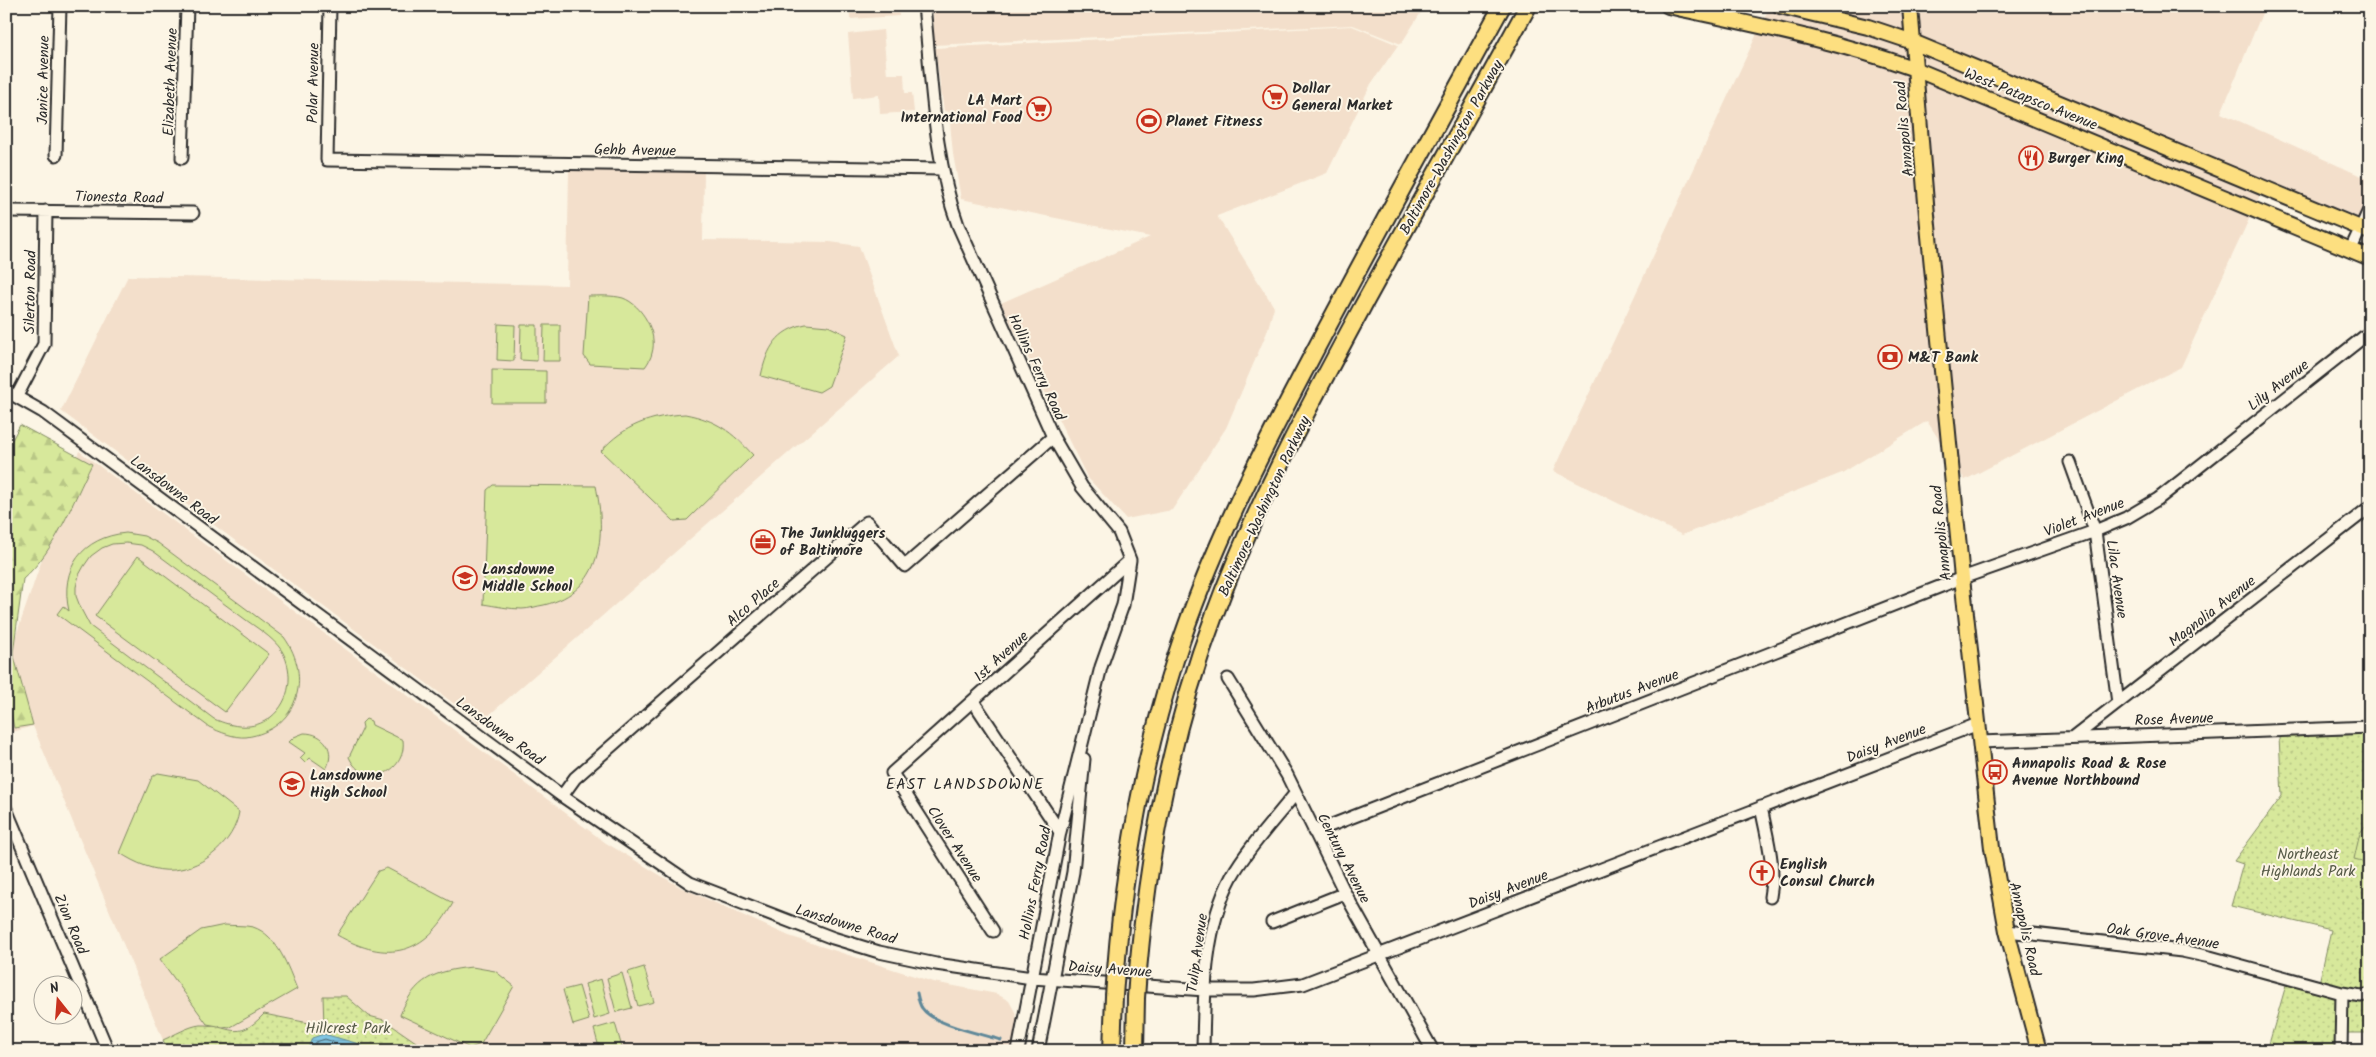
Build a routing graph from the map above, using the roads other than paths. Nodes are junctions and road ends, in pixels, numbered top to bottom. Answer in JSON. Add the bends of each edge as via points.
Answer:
{"nodes":[{"id":1,"x":60,"y":6,"type":"edge"},
{"id":2,"x":187,"y":6,"type":"edge"},
{"id":3,"x":330,"y":6,"type":"edge"},
{"id":4,"x":924,"y":6,"type":"edge"},
{"id":5,"x":1502,"y":6,"type":"edge"},
{"id":6,"x":1528,"y":6,"type":"edge"},
{"id":7,"x":1668,"y":6,"type":"edge"},
{"id":8,"x":1780,"y":6,"type":"edge"},
{"id":9,"x":1910,"y":6,"type":"edge"},
{"id":10,"x":1913,"y":42,"type":"junction"},
{"id":11,"x":1915,"y":69,"type":"junction"},
{"id":12,"x":56,"y":155,"type":"dead end"},
{"id":13,"x":182,"y":158,"type":"dead end"},
{"id":14,"x":327,"y":160,"type":"joint"},
{"id":15,"x":942,"y":169,"type":"junction"},
{"id":16,"x":2370,"y":208,"type":"edge"},
{"id":17,"x":6,"y":211,"type":"edge"},
{"id":18,"x":46,"y":211,"type":"junction"},
{"id":19,"x":193,"y":213,"type":"dead end"},
{"id":20,"x":2365,"y":230,"type":"edge"},
{"id":21,"x":2350,"y":250,"type":"junction"},
{"id":22,"x":2370,"y":258,"type":"edge"},
{"id":23,"x":2370,"y":332,"type":"edge"},
{"id":24,"x":11,"y":393,"type":"edge"},
{"id":25,"x":1053,"y":436,"type":"junction"},
{"id":26,"x":2070,"y":462,"type":"dead end"},
{"id":27,"x":2204,"y":462,"type":"joint"},
{"id":28,"x":2370,"y":508,"type":"edge"},
{"id":29,"x":2095,"y":531,"type":"junction"},
{"id":30,"x":1130,"y":560,"type":"junction"},
{"id":31,"x":1962,"y":578,"type":"junction"},
{"id":32,"x":1228,"y":679,"type":"dead end"},
{"id":33,"x":973,"y":701,"type":"junction"},
{"id":34,"x":2118,"y":703,"type":"junction"},
{"id":35,"x":1087,"y":723,"type":"junction"},
{"id":36,"x":1978,"y":724,"type":"junction"},
{"id":37,"x":2370,"y":727,"type":"edge"},
{"id":38,"x":2074,"y":738,"type":"junction"},
{"id":39,"x":1980,"y":742,"type":"junction"},
{"id":40,"x":892,"y":773,"type":"joint"},
{"id":41,"x":1295,"y":794,"type":"junction"},
{"id":42,"x":562,"y":796,"type":"junction"},
{"id":43,"x":1761,"y":807,"type":"junction"},
{"id":44,"x":6,"y":809,"type":"edge"},
{"id":45,"x":1060,"y":832,"type":"junction"},
{"id":46,"x":1314,"y":832,"type":"junction"},
{"id":47,"x":1345,"y":894,"type":"junction"},
{"id":48,"x":1770,"y":897,"type":"dead end"},
{"id":49,"x":1272,"y":922,"type":"dead end"},
{"id":50,"x":992,"y":931,"type":"dead end"},
{"id":51,"x":2008,"y":931,"type":"junction"},
{"id":52,"x":1379,"y":955,"type":"junction"},
{"id":53,"x":1032,"y":978,"type":"junction"},
{"id":54,"x":1051,"y":980,"type":"junction"},
{"id":55,"x":1205,"y":990,"type":"junction"},
{"id":56,"x":2342,"y":993,"type":"junction"},
{"id":57,"x":2370,"y":994,"type":"edge"},
{"id":58,"x":108,"y":1051,"type":"edge"},
{"id":59,"x":1018,"y":1051,"type":"edge"},
{"id":60,"x":1038,"y":1051,"type":"edge"},
{"id":61,"x":1112,"y":1051,"type":"edge"},
{"id":62,"x":1135,"y":1051,"type":"edge"},
{"id":63,"x":1204,"y":1051,"type":"edge"},
{"id":64,"x":1433,"y":1051,"type":"edge"},
{"id":65,"x":2039,"y":1051,"type":"edge"},
{"id":66,"x":2341,"y":1051,"type":"edge"}],
"edges":[{"from":1,"to":12,"type":"street","name":"Janice Avenue"},
{"from":2,"to":13,"type":"street","name":"Elizabeth Avenue"},
{"from":3,"to":14,"type":"street","name":"Polar Avenue"},
{"from":4,"to":15,"type":"street","name":"Hollins Ferry Road"},
{"from":5,"to":61,"type":"highway","name":"Baltimore-Washington Parkway","bridge":true,"via":[[1263,448],[1217,548],[1176,658],[1148,758],[1127,864]]},
{"from":6,"to":62,"type":"highway","name":"Baltimore-Washington Parkway","bridge":true,"via":[[1313,399],[1233,567],[1197,664],[1170,763],[1149,867],[1138,970]]},
{"from":7,"to":11,"type":"main road","name":"West Patapsco Avenue","via":[[1814,37]]},
{"from":8,"to":10,"type":"main road","name":"West Patapsco Avenue","via":[[1868,27]]},
{"from":9,"to":10,"type":"main road","name":"Annapolis Road"},
{"from":10,"to":11,"type":"main road","name":"Annapolis Road"},
{"from":10,"to":20,"type":"main road","name":"West Patapsco Avenue"},
{"from":11,"to":21,"type":"main road","name":"West Patapsco Avenue"},
{"from":11,"to":31,"type":"main road","name":"Annapolis Road"},
{"from":14,"to":15,"type":"street","name":"Gehb Avenue"},
{"from":15,"to":25,"type":"street","name":"Hollins Ferry Road","via":[[958,225]]},
{"from":16,"to":20,"type":"street"},
{"from":17,"to":18,"type":"street","name":"Tionesta Road"},
{"from":18,"to":19,"type":"street","name":"Tionesta Road"},
{"from":18,"to":24,"type":"street","name":"Silerton Road","via":[[44,344]]},
{"from":20,"to":21,"type":"street"},
{"from":21,"to":22,"type":"main road","name":"West Patapsco Avenue"},
{"from":23,"to":27,"type":"street","name":"Lily Avenue"},
{"from":24,"to":42,"type":"street","name":"Lansdowne Road","via":[[73,433]]},
{"from":25,"to":30,"type":"street","name":"Hollins Ferry Road","via":[[1082,487],[1119,532]]},
{"from":25,"to":42,"type":"street","name":"Alco Place","via":[[905,566],[867,522],[575,778]]},
{"from":26,"to":29,"type":"street","name":"Lilac Avenue"},
{"from":27,"to":29,"type":"street","name":"Violet Avenue","via":[[2141,510]]},
{"from":28,"to":34,"type":"street","name":"Magnolia Avenue"},
{"from":29,"to":31,"type":"street","name":"Violet Avenue"},
{"from":29,"to":34,"type":"street","name":"Lilac Avenue"},
{"from":30,"to":33,"type":"street","name":"1st Avenue"},
{"from":30,"to":35,"type":"street","name":"Hollins Ferry Road","via":[[1123,605],[1101,667]]},
{"from":31,"to":36,"type":"main road","name":"Annapolis Road"},
{"from":31,"to":46,"type":"street","name":"Arbutus Avenue"},
{"from":32,"to":41,"type":"street","name":"Century Avenue"},
{"from":33,"to":40,"type":"street","name":"1st Avenue"},
{"from":33,"to":45,"type":"street"},
{"from":34,"to":38,"type":"street","name":"Magnolia Avenue"},
{"from":35,"to":45,"type":"street","name":"Hollins Ferry Road"},
{"from":35,"to":54,"type":"street","name":"Hollins Ferry Road","via":[[1073,872]]},
{"from":36,"to":39,"type":"main road","name":"Annapolis Road"},
{"from":36,"to":43,"type":"street","name":"Daisy Avenue"},
{"from":37,"to":38,"type":"street","name":"Rose Avenue"},
{"from":38,"to":39,"type":"street","name":"Rose Avenue"},
{"from":39,"to":51,"type":"main road","name":"Annapolis Road","via":[[1992,848]]},
{"from":40,"to":50,"type":"street","name":"Clover Avenue"},
{"from":41,"to":46,"type":"street","name":"Century Avenue"},
{"from":41,"to":55,"type":"street","name":"Tulip Avenue","via":[[1234,873],[1224,892],[1210,941]]},
{"from":42,"to":53,"type":"street","name":"Lansdowne Road","via":[[690,884],[793,924],[879,952]]},
{"from":43,"to":48,"type":"street","via":[[1774,878]]},
{"from":43,"to":52,"type":"street","name":"Daisy Avenue"},
{"from":44,"to":58,"type":"street","name":"Zion Road"},
{"from":45,"to":53,"type":"street","name":"Hollins Ferry Road"},
{"from":46,"to":47,"type":"street","name":"Century Avenue"},
{"from":47,"to":49,"type":"street"},
{"from":47,"to":52,"type":"street","name":"Century Avenue"},
{"from":51,"to":56,"type":"street","name":"Oak Grove Avenue","via":[[2210,957]]},
{"from":51,"to":65,"type":"main road","name":"Annapolis Road"},
{"from":52,"to":55,"type":"street","name":"Daisy Avenue","via":[[1303,984],[1254,990]]},
{"from":52,"to":64,"type":"street","name":"Century Avenue"},
{"from":53,"to":54,"type":"street","name":"Daisy Avenue"},
{"from":53,"to":59,"type":"street","name":"Hollins Ferry Road"},
{"from":54,"to":55,"type":"street","name":"Daisy Avenue"},
{"from":54,"to":60,"type":"street","name":"Hollins Ferry Road"},
{"from":55,"to":63,"type":"street","name":"Tulip Avenue"},
{"from":56,"to":57,"type":"street","name":"Oak Grove Avenue"},
{"from":56,"to":66,"type":"street"}]}
